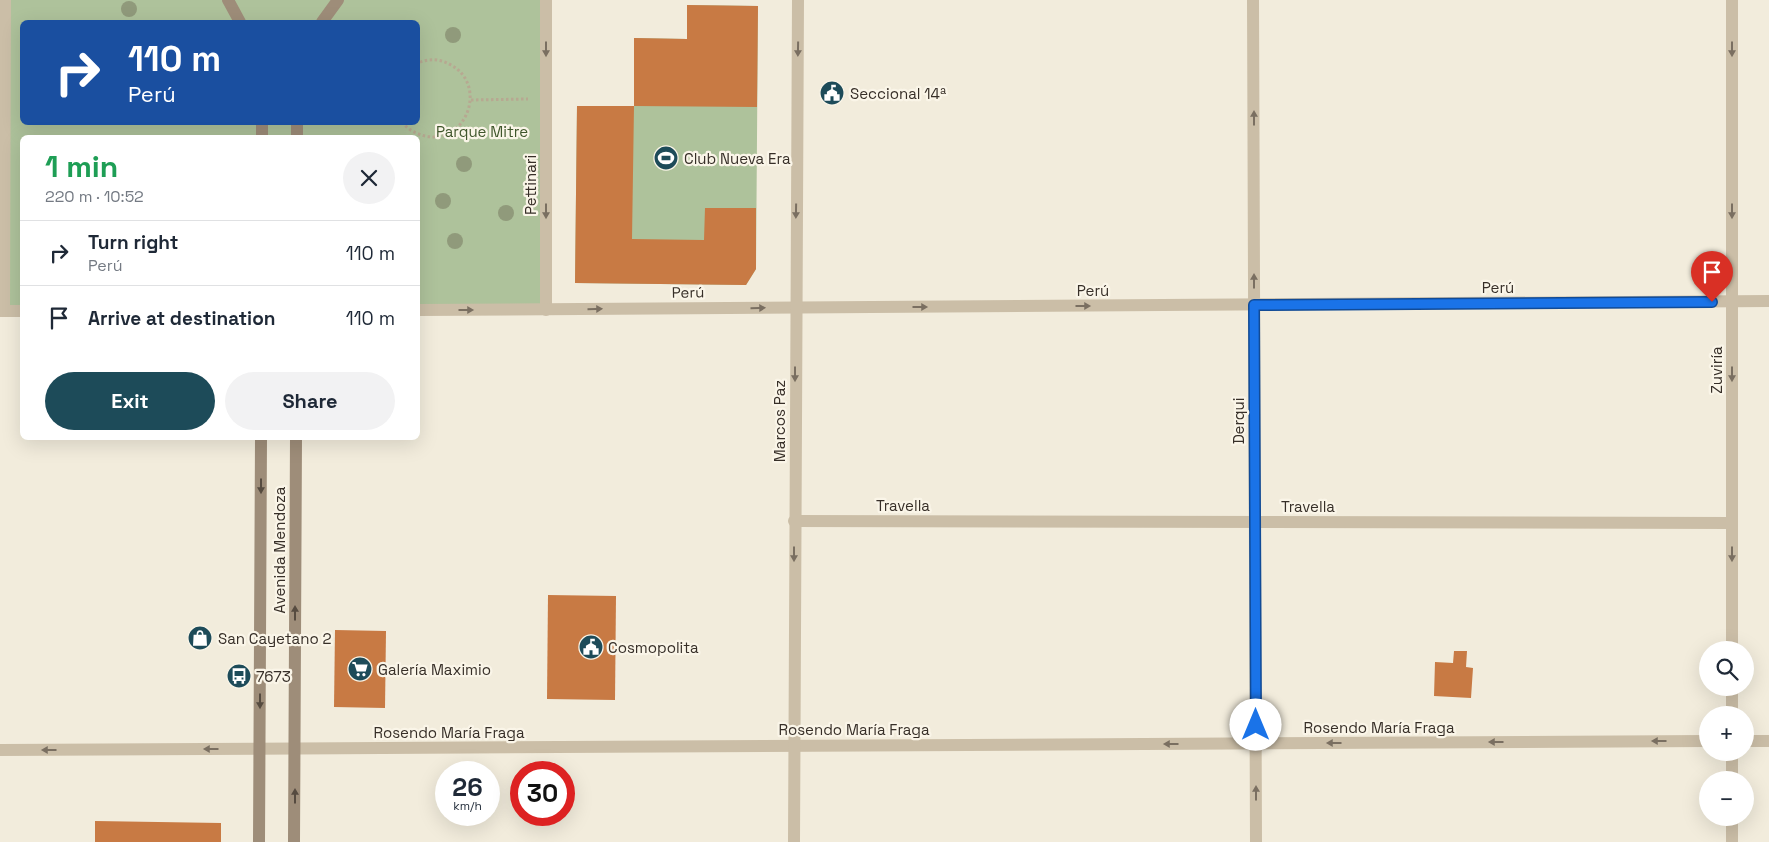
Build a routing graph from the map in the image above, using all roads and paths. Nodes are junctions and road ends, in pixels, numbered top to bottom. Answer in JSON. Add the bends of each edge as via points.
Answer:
{"nodes":[{"id":1,"x":5,"y":0,"type":"edge"},
{"id":2,"x":228,"y":0,"type":"edge"},
{"id":3,"x":338,"y":0,"type":"edge"},
{"id":4,"x":546,"y":0,"type":"edge"},
{"id":5,"x":798,"y":0,"type":"edge"},
{"id":6,"x":1254,"y":0,"type":"edge"},
{"id":7,"x":1732,"y":0,"type":"edge"},
{"id":8,"x":239,"y":20,"type":"edge"},
{"id":9,"x":323,"y":20,"type":"edge"},
{"id":10,"x":420,"y":62,"type":"edge"},
{"id":11,"x":546,"y":98,"type":"junction"},
{"id":12,"x":471,"y":100,"type":"junction"},
{"id":13,"x":406,"y":125,"type":"edge"},
{"id":14,"x":1769,"y":301,"type":"edge"},
{"id":15,"x":1732,"y":302,"type":"junction"},
{"id":16,"x":1254,"y":305,"type":"junction"},
{"id":17,"x":795,"y":307,"type":"junction"},
{"id":18,"x":420,"y":310,"type":"edge"},
{"id":19,"x":546,"y":310,"type":"junction"},
{"id":20,"x":2,"y":311,"type":"edge"},
{"id":21,"x":20,"y":311,"type":"edge"},
{"id":22,"x":261,"y":440,"type":"edge"},
{"id":23,"x":296,"y":440,"type":"edge"},
{"id":24,"x":794,"y":521,"type":"junction"},
{"id":25,"x":1255,"y":522,"type":"junction"},
{"id":26,"x":1732,"y":523,"type":"junction"},
{"id":27,"x":1732,"y":641,"type":"edge"},
{"id":28,"x":1769,"y":740,"type":"edge"},
{"id":29,"x":1699,"y":741,"type":"edge"},
{"id":30,"x":1754,"y":741,"type":"edge"},
{"id":31,"x":1256,"y":744,"type":"junction"},
{"id":32,"x":794,"y":746,"type":"junction"},
{"id":33,"x":260,"y":749,"type":"junction"},
{"id":34,"x":295,"y":749,"type":"junction"},
{"id":35,"x":0,"y":750,"type":"edge"},
{"id":36,"x":1732,"y":826,"type":"edge"},
{"id":37,"x":260,"y":842,"type":"edge"},
{"id":38,"x":294,"y":842,"type":"edge"},
{"id":39,"x":794,"y":842,"type":"edge"},
{"id":40,"x":1256,"y":842,"type":"edge"},
{"id":41,"x":1732,"y":842,"type":"edge"}],
"edges":[{"from":1,"to":20,"type":"street"},
{"from":2,"to":8,"type":"main road"},
{"from":3,"to":9,"type":"main road"},
{"from":4,"to":11,"type":"street","name":"Pettinari","one_way":true},
{"from":5,"to":17,"type":"street","name":"Marcos Paz","one_way":true},
{"from":16,"to":6,"type":"street","name":"Derqui","one_way":true},
{"from":7,"to":15,"type":"street","name":"Zuviría","one_way":true},
{"from":10,"to":12,"type":"path","via":[[433,59],[455,67],[467,82]]},
{"from":11,"to":12,"type":"path"},
{"from":11,"to":19,"type":"street","name":"Pettinari","one_way":true},
{"from":12,"to":13,"type":"path","via":[[468,114],[460,126],[447,135],[432,138],[418,134]]},
{"from":14,"to":15,"type":"street","name":"Perú"},
{"from":15,"to":16,"type":"street","name":"Perú"},
{"from":15,"to":26,"type":"street","name":"Zuviría","one_way":true},
{"from":17,"to":16,"type":"street","name":"Perú","one_way":true},
{"from":16,"to":25,"type":"street","name":"Derqui"},
{"from":19,"to":17,"type":"street","name":"Perú","one_way":true},
{"from":17,"to":24,"type":"street","name":"Marcos Paz","one_way":true},
{"from":18,"to":19,"type":"street","name":"Perú","one_way":true},
{"from":20,"to":21,"type":"street"},
{"from":22,"to":33,"type":"main road","name":"Avenida Mendoza","one_way":true},
{"from":34,"to":23,"type":"main road","name":"Avenida Mendoza","one_way":true},
{"from":24,"to":25,"type":"street","name":"Travella"},
{"from":24,"to":32,"type":"street","name":"Marcos Paz","one_way":true},
{"from":25,"to":26,"type":"street","name":"Travella"},
{"from":25,"to":31,"type":"street","name":"Derqui"},
{"from":26,"to":27,"type":"street","name":"Zuviría","one_way":true},
{"from":28,"to":30,"type":"street"},
{"from":29,"to":31,"type":"street","name":"Rosendo María Fraga","one_way":true},
{"from":31,"to":32,"type":"street","name":"Rosendo María Fraga","one_way":true},
{"from":40,"to":31,"type":"street","name":"Derqui","one_way":true},
{"from":32,"to":34,"type":"street","name":"Rosendo María Fraga"},
{"from":32,"to":39,"type":"street","name":"Marcos Paz"},
{"from":33,"to":34,"type":"street","name":"Rosendo María Fraga"},
{"from":33,"to":35,"type":"street","name":"Rosendo María Fraga","one_way":true},
{"from":33,"to":37,"type":"main road","name":"Avenida Mendoza"},
{"from":38,"to":34,"type":"main road","name":"Avenida Mendoza","one_way":true},
{"from":36,"to":41,"type":"street"}]}
